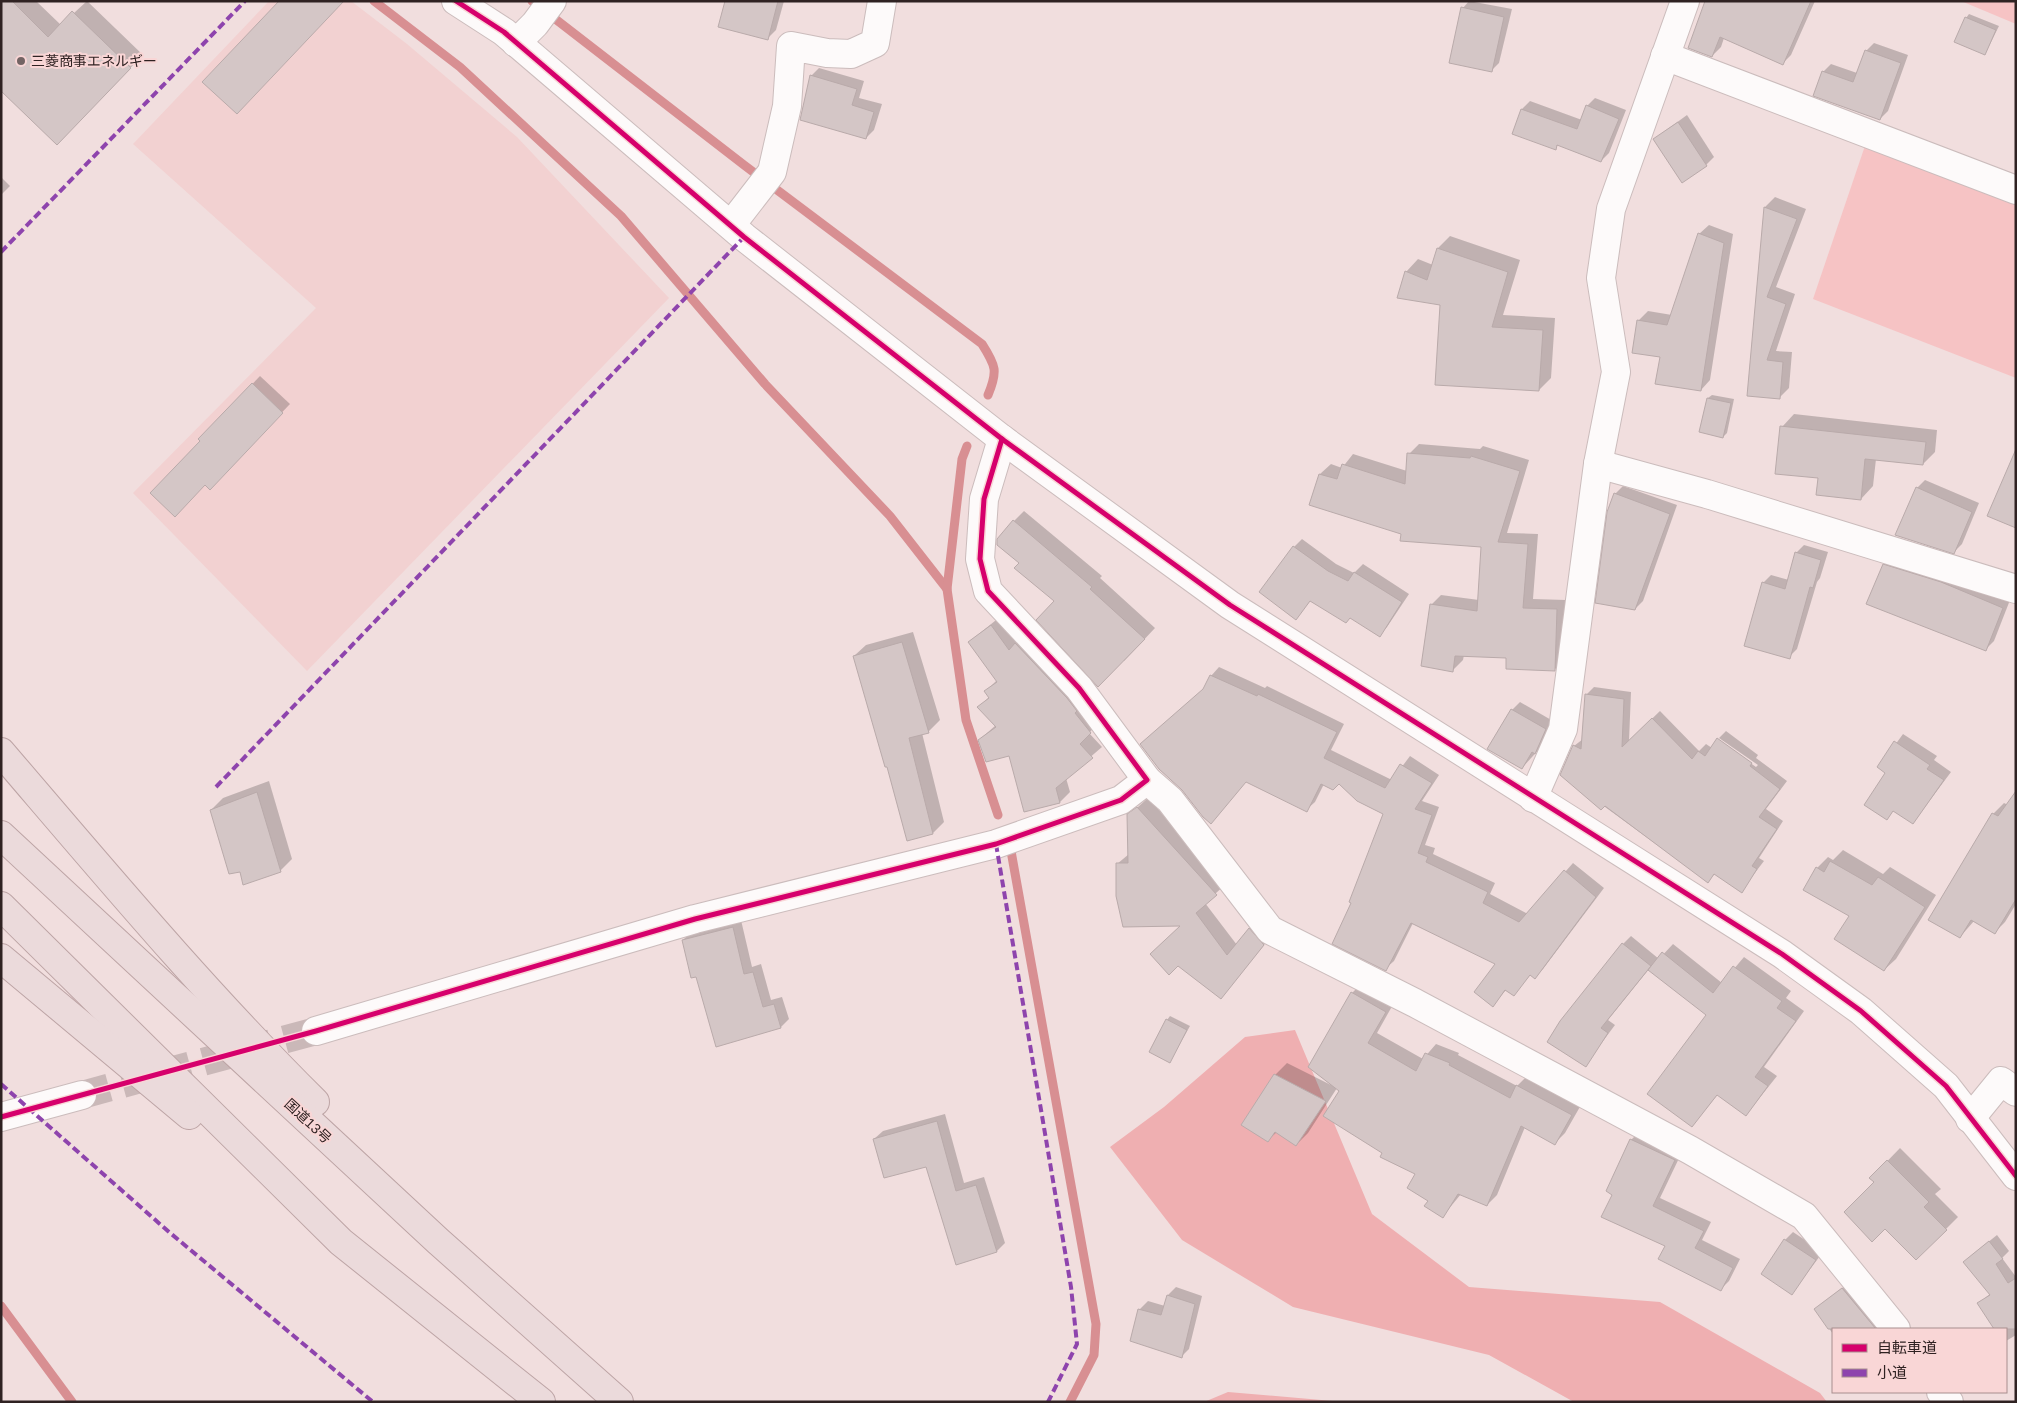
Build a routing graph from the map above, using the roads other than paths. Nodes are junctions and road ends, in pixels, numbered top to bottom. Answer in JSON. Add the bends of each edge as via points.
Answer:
{"nodes":[{"id":1,"x":456,"y":1,"type":"edge"},
{"id":2,"x":882,"y":1,"type":"edge"},
{"id":3,"x":1685,"y":1,"type":"edge"},
{"id":4,"x":539,"y":18,"type":"edge"},
{"id":5,"x":1665,"y":56,"type":"junction"},
{"id":6,"x":2016,"y":190,"type":"edge"},
{"id":7,"x":731,"y":225,"type":"junction"},
{"id":8,"x":1002,"y":439,"type":"junction"},
{"id":9,"x":1598,"y":464,"type":"junction"},
{"id":10,"x":2016,"y":589,"type":"edge"},
{"id":11,"x":1,"y":752,"type":"edge"},
{"id":12,"x":1147,"y":780,"type":"junction"},
{"id":13,"x":1533,"y":798,"type":"junction"},
{"id":14,"x":1,"y":835,"type":"edge"},
{"id":15,"x":1,"y":906,"type":"edge"},
{"id":16,"x":1,"y":958,"type":"edge"},
{"id":17,"x":316,"y":1030,"type":"tunnel mouth"},
{"id":18,"x":2016,"y":1092,"type":"edge"},
{"id":19,"x":82,"y":1095,"type":"tunnel mouth"},
{"id":20,"x":1,"y":1117,"type":"edge"},
{"id":21,"x":1970,"y":1118,"type":"junction"},
{"id":22,"x":2016,"y":1176,"type":"edge"},
{"id":23,"x":438,"y":1241,"type":"junction"},
{"id":24,"x":341,"y":1242,"type":"junction"},
{"id":25,"x":1895,"y":1328,"type":"edge"},
{"id":26,"x":541,"y":1402,"type":"edge"},
{"id":27,"x":620,"y":1402,"type":"edge"}],
"edges":[{"from":1,"to":4,"type":"street","via":[[504,32]]},
{"from":2,"to":7,"type":"street","via":[[875,44],[851,54],[791,46],[787,106],[772,172]]},
{"from":3,"to":5,"type":"street"},
{"from":4,"to":7,"type":"street"},
{"from":5,"to":6,"type":"street"},
{"from":5,"to":9,"type":"street","via":[[1610,209],[1601,278],[1616,372]]},
{"from":7,"to":8,"type":"street"},
{"from":8,"to":12,"type":"street","via":[[984,499],[980,559],[988,591],[1078,688]]},
{"from":8,"to":13,"type":"street","via":[[1230,605]]},
{"from":9,"to":10,"type":"street"},
{"from":9,"to":13,"type":"street","via":[[1563,729]]},
{"from":11,"to":23,"type":"highway","via":[[186,965],[278,1065],[378,1164]]},
{"from":12,"to":17,"type":"street","via":[[1121,800],[996,844],[695,919]]},
{"from":12,"to":25,"type":"street","via":[[1176,807],[1270,930],[1458,1025],[1690,1150],[1804,1216]]},
{"from":13,"to":21,"type":"street","via":[[1782,954],[1861,1011],[1946,1086]]},
{"from":14,"to":23,"type":"highway","name":"国道13号"},
{"from":15,"to":24,"type":"highway"},
{"from":16,"to":24,"type":"highway"},
{"from":18,"to":21,"type":"street","via":[[2001,1081]]},
{"from":19,"to":20,"type":"street"},
{"from":21,"to":22,"type":"street"},
{"from":23,"to":27,"type":"highway","name":"国道13号"},
{"from":24,"to":26,"type":"highway"}]}
